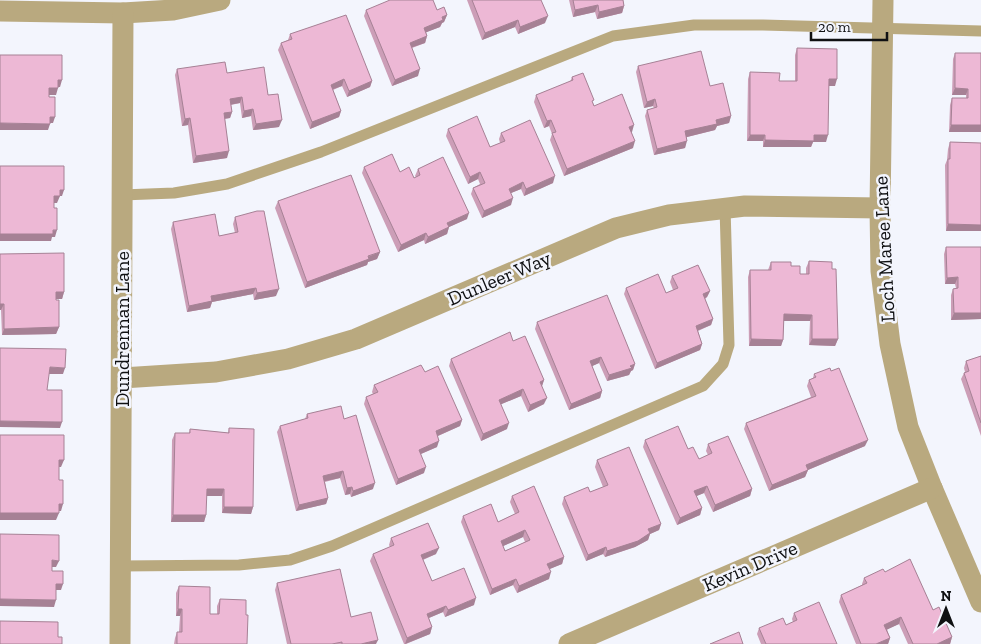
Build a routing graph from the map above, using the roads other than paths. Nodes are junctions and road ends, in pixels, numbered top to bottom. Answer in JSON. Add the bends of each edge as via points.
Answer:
{"nodes":[{"id":1,"x":220,"y":0,"type":"edge"},
{"id":2,"x":883,"y":0,"type":"edge"},
{"id":3,"x":0,"y":11,"type":"edge"},
{"id":4,"x":123,"y":13,"type":"junction"},
{"id":5,"x":882,"y":28,"type":"junction"},
{"id":6,"x":981,"y":31,"type":"edge"},
{"id":7,"x":122,"y":195,"type":"junction"},
{"id":8,"x":725,"y":207,"type":"junction"},
{"id":9,"x":880,"y":208,"type":"junction"},
{"id":10,"x":122,"y":378,"type":"junction"},
{"id":11,"x":932,"y":488,"type":"junction"},
{"id":12,"x":120,"y":566,"type":"junction"},
{"id":13,"x":981,"y":602,"type":"edge"},
{"id":14,"x":120,"y":644,"type":"edge"},
{"id":15,"x":569,"y":644,"type":"edge"}],
"edges":[{"from":1,"to":4,"type":"street","via":[[173,10]]},
{"from":2,"to":5,"type":"street","name":"Loch Maree Lane"},
{"from":3,"to":4,"type":"street"},
{"from":4,"to":7,"type":"street","name":"Dundrennan Lane"},
{"from":5,"to":6,"type":"lane"},
{"from":5,"to":7,"type":"lane","via":[[694,25],[613,36],[321,152],[227,184],[174,193]]},
{"from":5,"to":9,"type":"street","name":"Loch Maree Lane"},
{"from":7,"to":10,"type":"street","name":"Dundrennan Lane"},
{"from":8,"to":9,"type":"street","name":"Dunleer Way"},
{"from":8,"to":10,"type":"street","name":"Dunleer Way","via":[[669,215],[616,228],[356,338],[288,359],[216,372]]},
{"from":8,"to":12,"type":"lane","via":[[729,345],[723,364],[703,386],[332,546],[290,560],[239,565]]},
{"from":9,"to":11,"type":"street","name":"Loch Maree Lane","via":[[881,271],[890,344],[908,428]]},
{"from":10,"to":12,"type":"street","name":"Dundrennan Lane"},
{"from":11,"to":13,"type":"street","name":"Loch Maree Lane"},
{"from":11,"to":15,"type":"street","name":"Kevin Drive"},
{"from":12,"to":14,"type":"street","name":"Dundrennan Lane"}]}
